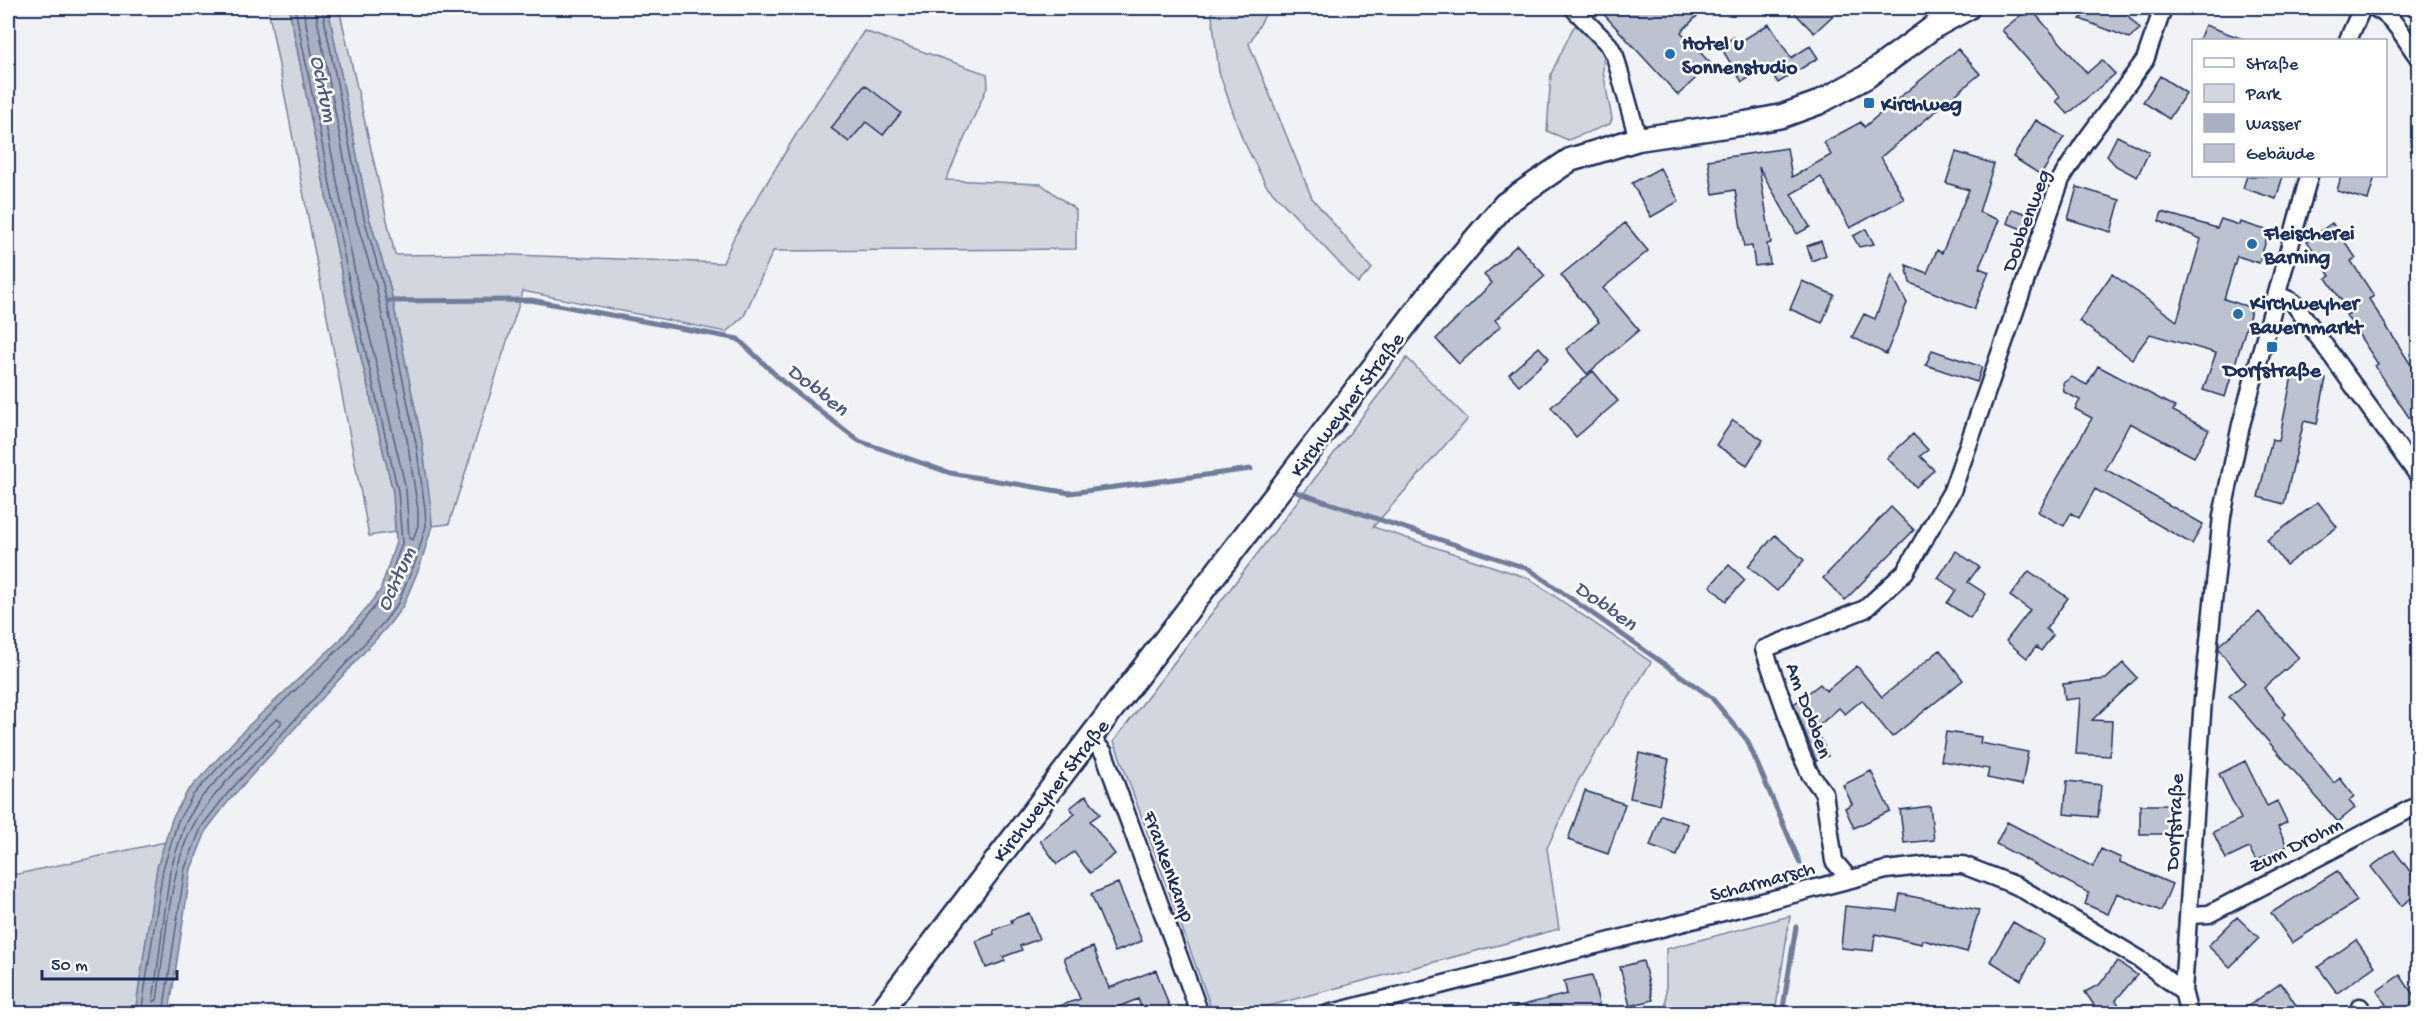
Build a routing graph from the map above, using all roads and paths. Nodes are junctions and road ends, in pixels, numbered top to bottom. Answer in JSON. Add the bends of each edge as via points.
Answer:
{"nodes":[{"id":1,"x":1573,"y":8,"type":"edge"},
{"id":2,"x":1968,"y":8,"type":"edge"},
{"id":3,"x":2163,"y":8,"type":"edge"},
{"id":4,"x":2362,"y":8,"type":"edge"},
{"id":5,"x":2374,"y":8,"type":"edge"},
{"id":6,"x":2348,"y":39,"type":"edge"},
{"id":7,"x":2418,"y":57,"type":"edge"},
{"id":8,"x":1638,"y":139,"type":"junction"},
{"id":9,"x":2309,"y":177,"type":"edge"},
{"id":10,"x":2278,"y":295,"type":"junction"},
{"id":11,"x":1974,"y":432,"type":"joint"},
{"id":12,"x":2418,"y":475,"type":"edge"},
{"id":13,"x":1091,"y":738,"type":"junction"},
{"id":14,"x":2418,"y":805,"type":"edge"},
{"id":15,"x":1849,"y":879,"type":"junction"},
{"id":16,"x":2190,"y":915,"type":"junction"},
{"id":17,"x":2183,"y":991,"type":"junction"},
{"id":18,"x":879,"y":1014,"type":"edge"},
{"id":19,"x":1200,"y":1014,"type":"edge"},
{"id":20,"x":1328,"y":1014,"type":"edge"},
{"id":21,"x":2189,"y":1014,"type":"edge"}],
"edges":[{"from":1,"to":8,"type":"street","via":[[1616,56]]},
{"from":2,"to":8,"type":"main road","name":"Kirchweyher Straße","via":[[1935,26],[1866,77],[1818,103],[1782,116]]},
{"from":3,"to":11,"type":"street","name":"Dobbenweg","via":[[2145,60],[2061,179]]},
{"from":4,"to":6,"type":"street"},
{"from":5,"to":7,"type":"street","via":[[2396,26]]},
{"from":8,"to":13,"type":"main road","name":"Kirchweyher Straße","via":[[1570,160],[1505,204],[1434,288]]},
{"from":9,"to":10,"type":"street","name":"Dorfstraße"},
{"from":10,"to":12,"type":"street","via":[[2293,302]]},
{"from":10,"to":16,"type":"street","name":"Dorfstraße","via":[[2241,425],[2222,516],[2203,699]]},
{"from":11,"to":15,"type":"street","name":"Am Dobben","via":[[1952,491],[1905,572],[1865,609],[1764,650],[1801,754],[1824,793],[1834,861]]},
{"from":13,"to":18,"type":"main road","name":"Kirchweyher Straße"},
{"from":13,"to":19,"type":"street","name":"Frankenkamp","via":[[1104,753]]},
{"from":14,"to":16,"type":"street","name":"Zum Drohm","via":[[2209,914]]},
{"from":15,"to":17,"type":"street","name":"Scharmarsch","via":[[1930,865],[1970,867],[2017,886],[2141,960]]},
{"from":15,"to":20,"type":"street","name":"Scharmarsch"},
{"from":16,"to":17,"type":"street","name":"Dorfstraße"},
{"from":17,"to":21,"type":"street","name":"Dorfstraße"}]}
